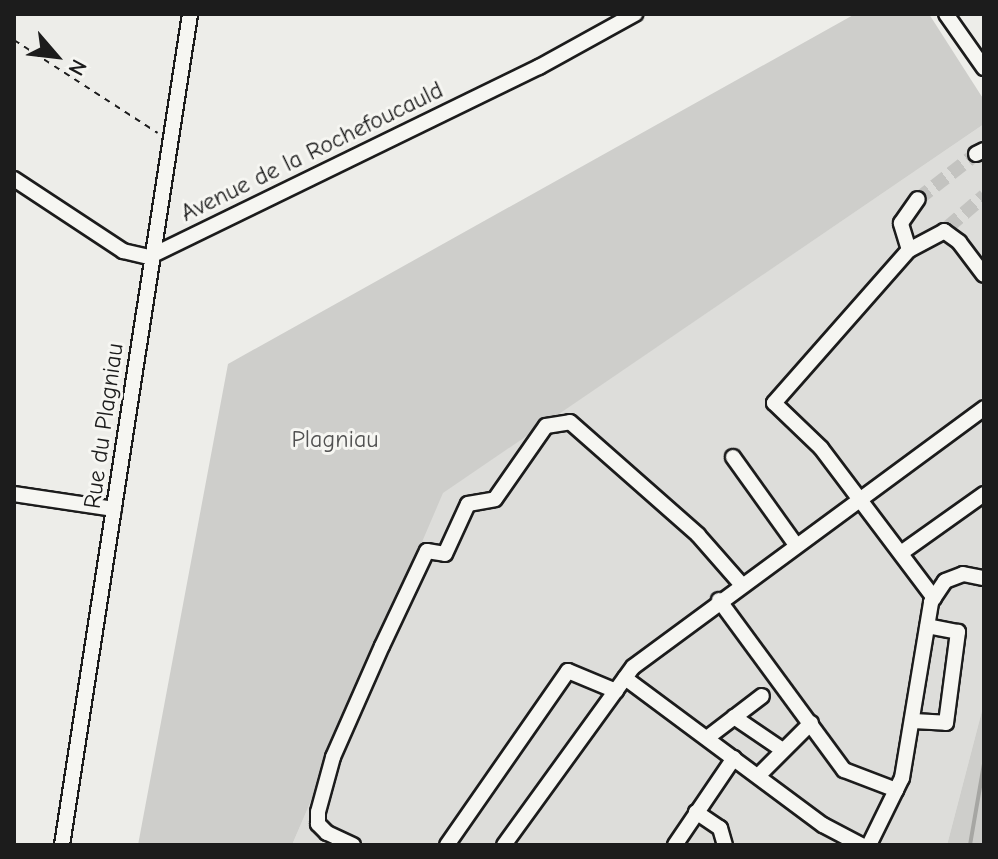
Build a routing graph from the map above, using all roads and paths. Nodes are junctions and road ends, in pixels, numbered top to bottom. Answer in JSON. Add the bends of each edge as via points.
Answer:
{"nodes":[{"id":1,"x":190,"y":14,"type":"edge"},
{"id":2,"x":635,"y":14,"type":"edge"},
{"id":3,"x":946,"y":14,"type":"edge"},
{"id":4,"x":14,"y":40,"type":"edge"},
{"id":5,"x":984,"y":68,"type":"edge"},
{"id":6,"x":172,"y":142,"type":"junction"},
{"id":7,"x":14,"y":179,"type":"edge"},
{"id":8,"x":918,"y":199,"type":"tunnel mouth"},
{"id":9,"x":909,"y":250,"type":"junction"},
{"id":10,"x":149,"y":257,"type":"junction"},
{"id":11,"x":984,"y":275,"type":"edge"},
{"id":12,"x":984,"y":408,"type":"edge"},
{"id":13,"x":733,"y":457,"type":"dead end"},
{"id":14,"x":14,"y":494,"type":"edge"},
{"id":15,"x":984,"y":494,"type":"edge"},
{"id":16,"x":861,"y":499,"type":"junction"},
{"id":17,"x":114,"y":509,"type":"junction"},
{"id":18,"x":796,"y":545,"type":"junction"},
{"id":19,"x":901,"y":553,"type":"junction"},
{"id":20,"x":984,"y":578,"type":"edge"},
{"id":21,"x":741,"y":584,"type":"junction"},
{"id":22,"x":934,"y":598,"type":"junction"},
{"id":23,"x":719,"y":600,"type":"junction"},
{"id":24,"x":928,"y":626,"type":"junction"},
{"id":25,"x":625,"y":678,"type":"junction"},
{"id":26,"x":616,"y":691,"type":"junction"},
{"id":27,"x":762,"y":696,"type":"dead end"},
{"id":28,"x":734,"y":717,"type":"junction"},
{"id":29,"x":913,"y":721,"type":"junction"},
{"id":30,"x":811,"y":723,"type":"junction"},
{"id":31,"x":707,"y":738,"type":"junction"},
{"id":32,"x":781,"y":749,"type":"junction"},
{"id":33,"x":734,"y":758,"type":"junction"},
{"id":34,"x":758,"y":776,"type":"junction"},
{"id":35,"x":896,"y":790,"type":"junction"},
{"id":36,"x":696,"y":812,"type":"junction"},
{"id":37,"x":62,"y":845,"type":"edge"},
{"id":38,"x":353,"y":845,"type":"edge"},
{"id":39,"x":447,"y":845,"type":"edge"},
{"id":40,"x":504,"y":845,"type":"edge"},
{"id":41,"x":675,"y":845,"type":"edge"},
{"id":42,"x":725,"y":845,"type":"edge"},
{"id":43,"x":861,"y":845,"type":"edge"},
{"id":44,"x":869,"y":845,"type":"edge"}],
"edges":[{"from":1,"to":6,"type":"street","name":"Rue du Plagniau"},
{"from":2,"to":10,"type":"street","name":"Avenue de la Rochefoucauld","via":[[575,49]]},
{"from":3,"to":5,"type":"street"},
{"from":4,"to":6,"type":"path"},
{"from":6,"to":10,"type":"street","name":"Rue du Plagniau"},
{"from":7,"to":10,"type":"street","via":[[123,251]]},
{"from":8,"to":9,"type":"street","via":[[901,223]]},
{"from":9,"to":11,"type":"street","via":[[946,229]]},
{"from":9,"to":16,"type":"street","via":[[774,403],[821,448]]},
{"from":10,"to":17,"type":"street","name":"Rue du Plagniau"},
{"from":12,"to":16,"type":"street"},
{"from":13,"to":18,"type":"street"},
{"from":14,"to":17,"type":"street"},
{"from":15,"to":19,"type":"street"},
{"from":16,"to":18,"type":"street"},
{"from":16,"to":19,"type":"street"},
{"from":17,"to":37,"type":"street","name":"Rue du Plagniau"},
{"from":18,"to":21,"type":"street"},
{"from":19,"to":22,"type":"street"},
{"from":20,"to":22,"type":"street","via":[[963,574],[945,581]]},
{"from":21,"to":23,"type":"street"},
{"from":21,"to":38,"type":"street","via":[[688,525],[570,422],[546,426],[495,499],[468,504],[445,554],[427,551],[382,646],[333,757],[318,812],[318,824],[327,833]]},
{"from":22,"to":24,"type":"street"},
{"from":23,"to":25,"type":"street"},
{"from":23,"to":30,"type":"street"},
{"from":24,"to":29,"type":"street"},
{"from":24,"to":29,"type":"street","via":[[958,632],[946,723]]},
{"from":25,"to":26,"type":"street"},
{"from":25,"to":31,"type":"street"},
{"from":26,"to":39,"type":"street","via":[[568,671]]},
{"from":26,"to":40,"type":"street"},
{"from":27,"to":28,"type":"street"},
{"from":28,"to":31,"type":"street"},
{"from":28,"to":32,"type":"street"},
{"from":29,"to":35,"type":"street"},
{"from":30,"to":32,"type":"street"},
{"from":30,"to":35,"type":"street","via":[[844,770]]},
{"from":31,"to":33,"type":"street"},
{"from":32,"to":34,"type":"street"},
{"from":33,"to":34,"type":"street"},
{"from":33,"to":36,"type":"street"},
{"from":34,"to":43,"type":"street","via":[[823,825]]},
{"from":35,"to":44,"type":"street"},
{"from":36,"to":41,"type":"street"},
{"from":36,"to":42,"type":"street","via":[[720,828]]}]}
